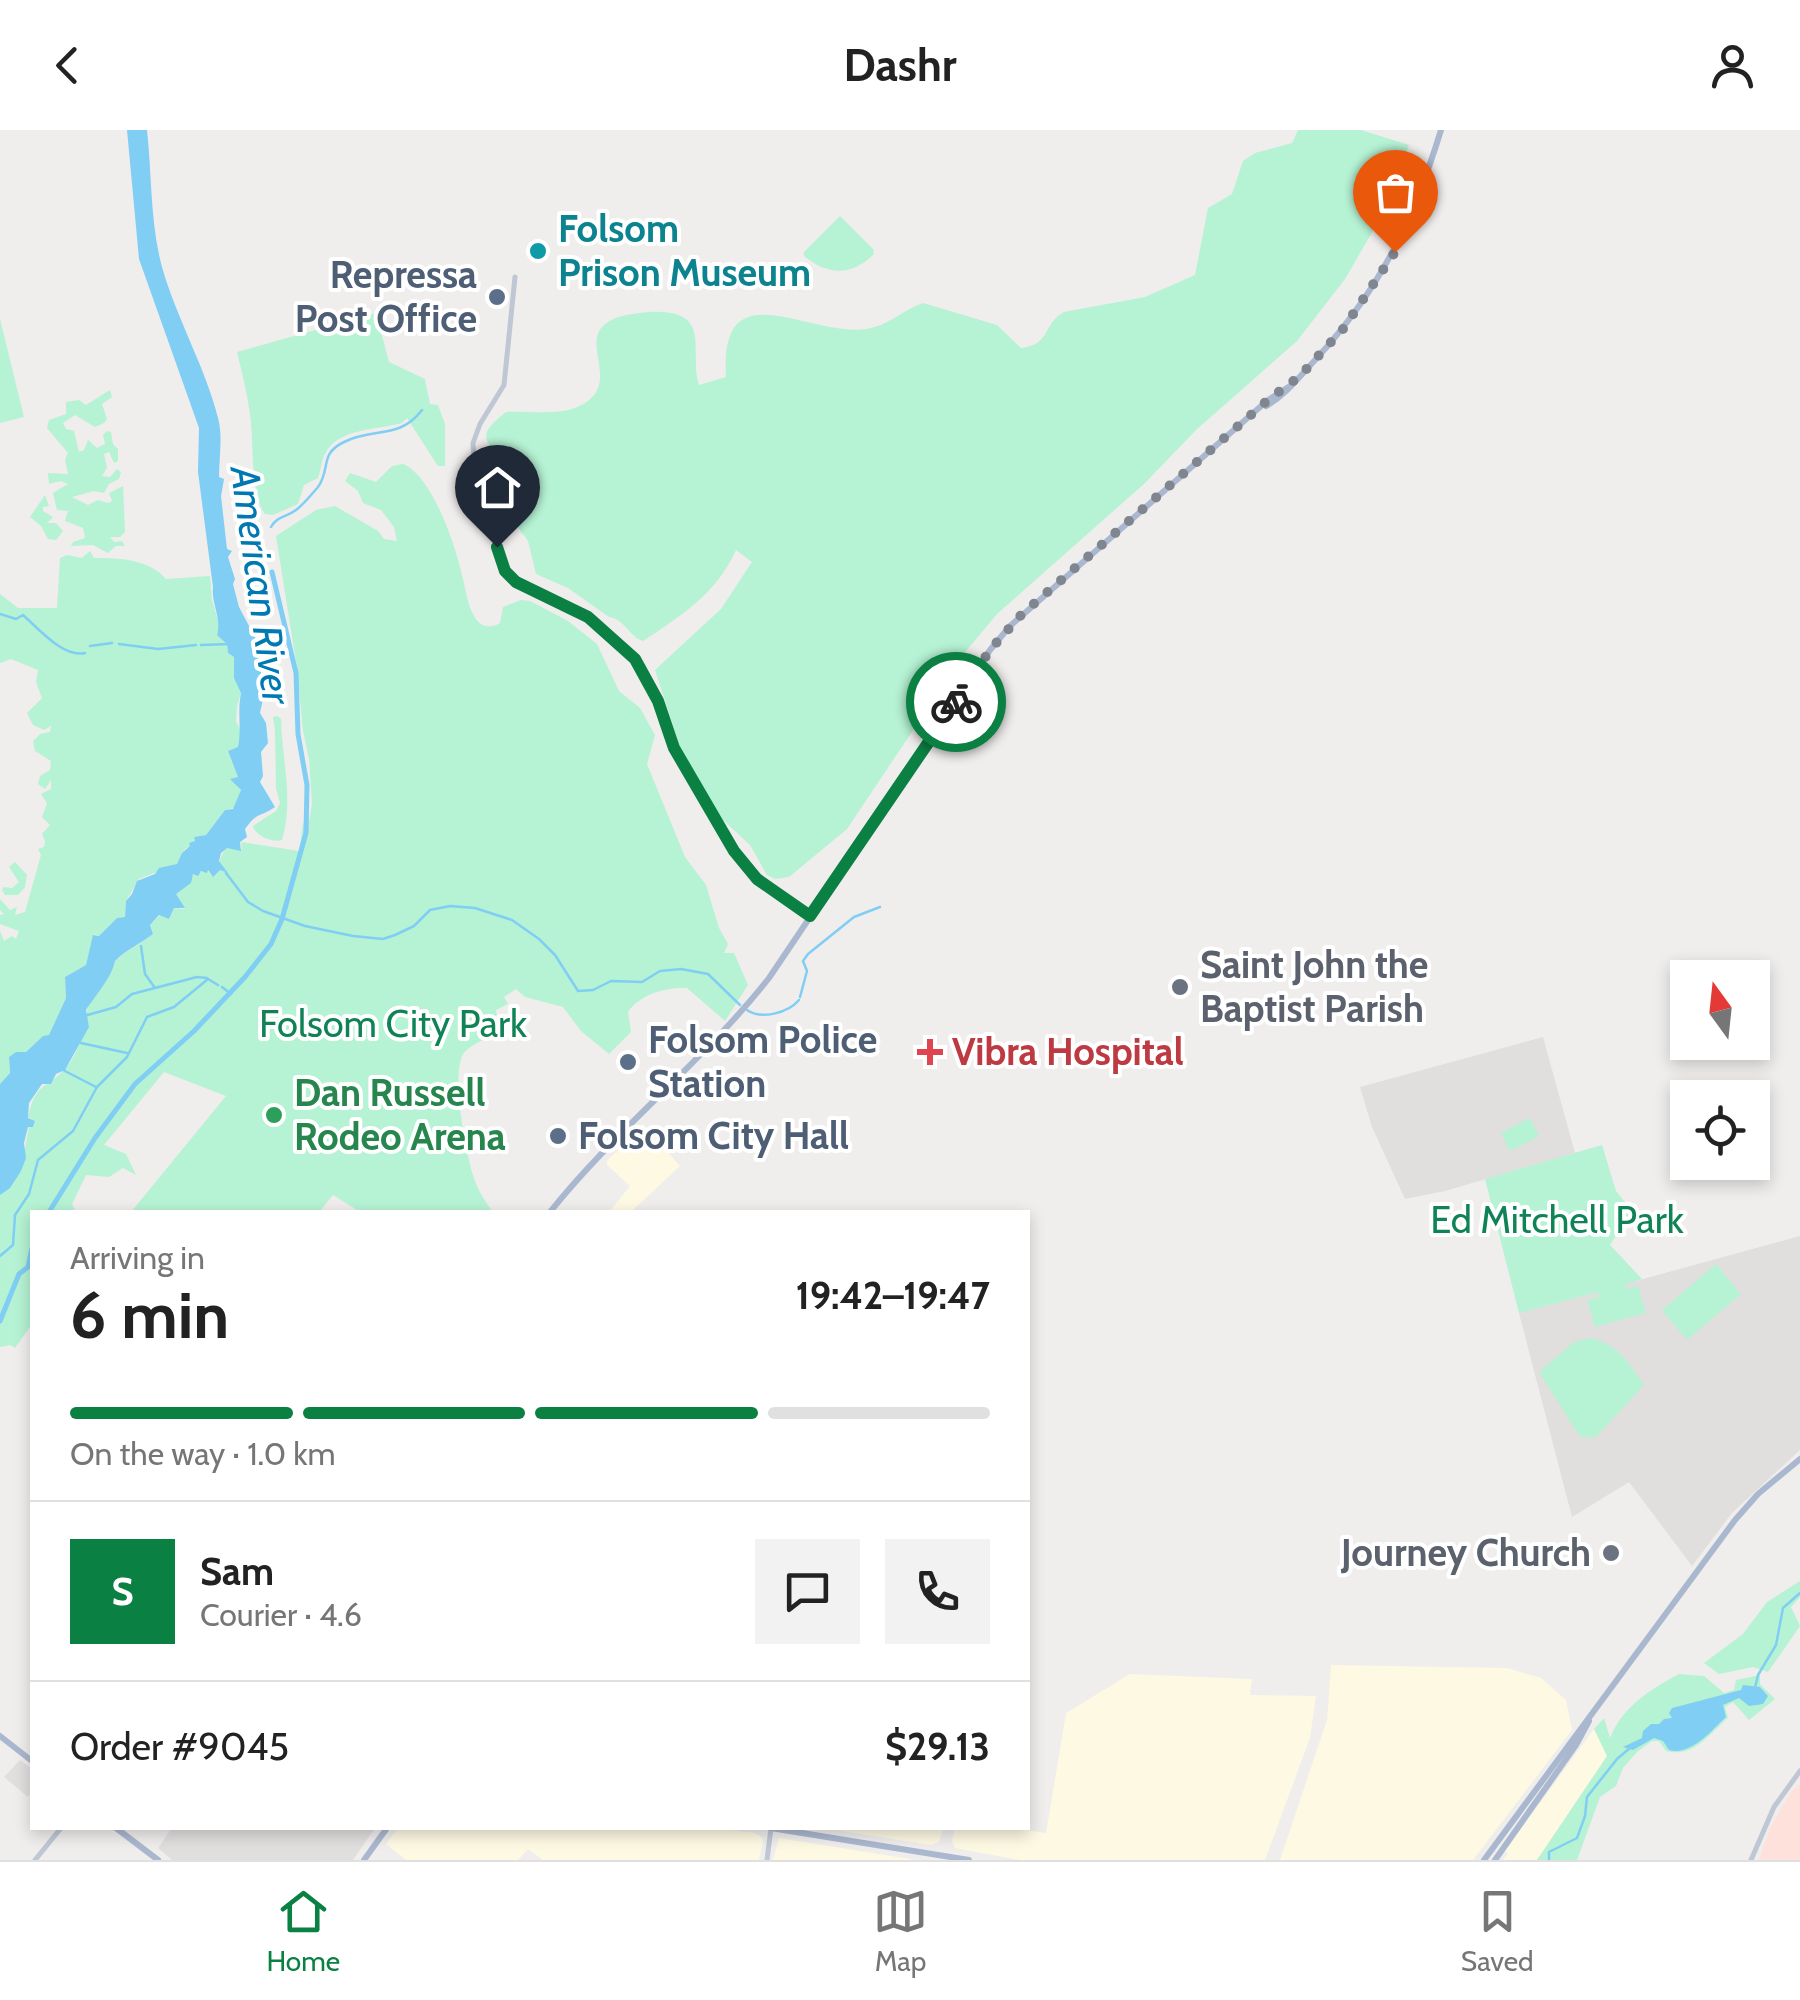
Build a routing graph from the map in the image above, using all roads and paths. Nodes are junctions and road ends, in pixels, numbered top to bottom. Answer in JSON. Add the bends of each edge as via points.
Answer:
{"nodes":[{"id":1,"x":1441,"y":130,"type":"edge"},
{"id":2,"x":515,"y":278,"type":"dead end"},
{"id":3,"x":810,"y":916,"type":"junction"},
{"id":4,"x":552,"y":1210,"type":"edge"},
{"id":5,"x":1800,"y":1458,"type":"edge"},
{"id":6,"x":1591,"y":1717,"type":"junction"},
{"id":7,"x":0,"y":1736,"type":"edge"},
{"id":8,"x":1573,"y":1736,"type":"junction"},
{"id":9,"x":30,"y":1760,"type":"edge"},
{"id":10,"x":1561,"y":1765,"type":"junction"},
{"id":11,"x":1800,"y":1771,"type":"edge"},
{"id":12,"x":59,"y":1830,"type":"edge"},
{"id":13,"x":119,"y":1830,"type":"edge"},
{"id":14,"x":386,"y":1830,"type":"edge"},
{"id":15,"x":771,"y":1830,"type":"edge"},
{"id":16,"x":783,"y":1830,"type":"edge"},
{"id":17,"x":1504,"y":1831,"type":"junction"},
{"id":18,"x":1496,"y":1858,"type":"edge"},
{"id":19,"x":35,"y":1860,"type":"edge"},
{"id":20,"x":158,"y":1860,"type":"edge"},
{"id":21,"x":364,"y":1860,"type":"edge"},
{"id":22,"x":768,"y":1860,"type":"edge"},
{"id":23,"x":970,"y":1860,"type":"edge"},
{"id":24,"x":1484,"y":1860,"type":"edge"},
{"id":25,"x":1751,"y":1860,"type":"edge"}],
"edges":[{"from":1,"to":3,"type":"main road","via":[[1414,210],[1383,272],[1343,329],[1290,386],[1000,638]]},
{"from":2,"to":3,"type":"street","via":[[504,385],[480,424],[473,451],[501,562],[510,578],[599,624],[635,659],[674,748],[734,851],[757,879]]},
{"from":3,"to":4,"type":"main road","via":[[734,1022]]},
{"from":5,"to":6,"type":"main road","via":[[1734,1520]]},
{"from":6,"to":8,"type":"main road"},
{"from":6,"to":10,"type":"main road"},
{"from":7,"to":9,"type":"main road"},
{"from":8,"to":10,"type":"main road"},
{"from":8,"to":17,"type":"main road"},
{"from":10,"to":18,"type":"main road"},
{"from":11,"to":25,"type":"street"},
{"from":12,"to":19,"type":"street"},
{"from":13,"to":20,"type":"main road"},
{"from":14,"to":21,"type":"main road"},
{"from":15,"to":22,"type":"street"},
{"from":16,"to":23,"type":"main road"},
{"from":17,"to":18,"type":"main road"},
{"from":17,"to":24,"type":"main road"}]}
